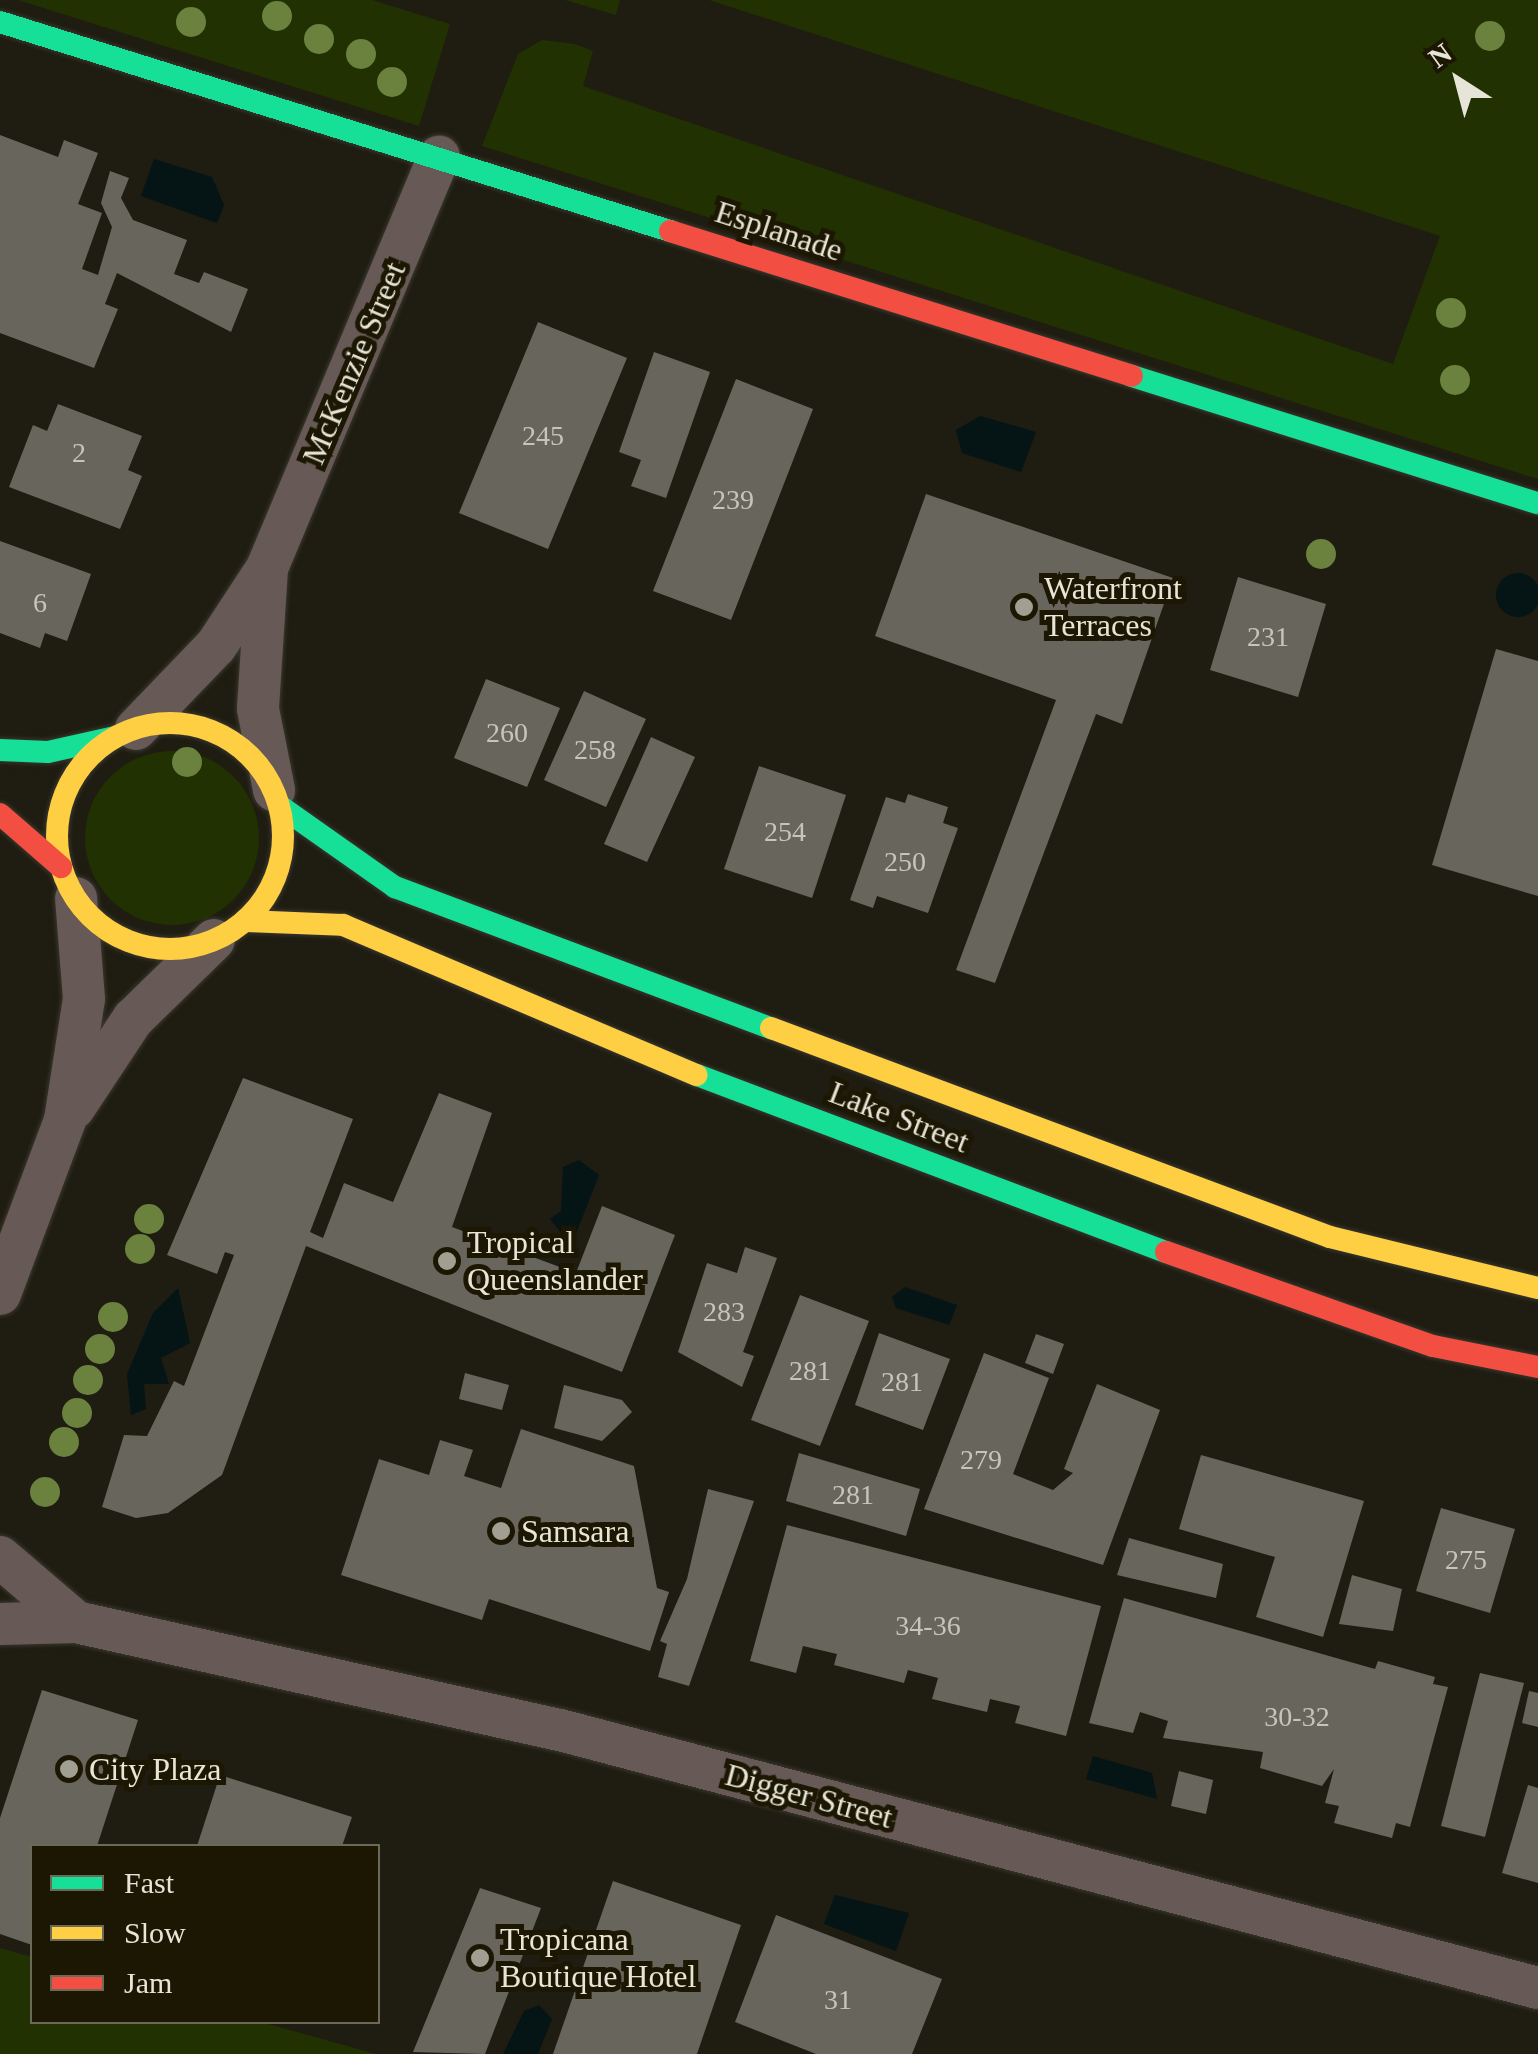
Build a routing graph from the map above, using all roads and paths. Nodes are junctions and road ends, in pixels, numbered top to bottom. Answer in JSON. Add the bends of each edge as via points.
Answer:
{"nodes":[{"id":1,"x":0,"y":22,"type":"edge"},
{"id":2,"x":439,"y":156,"type":"junction"},
{"id":3,"x":1538,"y":504,"type":"edge"},
{"id":4,"x":267,"y":568,"type":"junction"},
{"id":5,"x":126,"y":733,"type":"junction"},
{"id":6,"x":0,"y":750,"type":"edge"},
{"id":7,"x":277,"y":798,"type":"junction"},
{"id":8,"x":0,"y":814,"type":"edge"},
{"id":9,"x":69,"y":883,"type":"junction"},
{"id":10,"x":229,"y":930,"type":"junction"},
{"id":11,"x":65,"y":1120,"type":"junction"},
{"id":12,"x":1538,"y":1288,"type":"edge"},
{"id":13,"x":0,"y":1292,"type":"edge"},
{"id":14,"x":1538,"y":1367,"type":"edge"},
{"id":15,"x":0,"y":1558,"type":"edge"},
{"id":16,"x":76,"y":1622,"type":"junction"},
{"id":17,"x":0,"y":1624,"type":"edge"},
{"id":18,"x":1538,"y":1988,"type":"edge"}],
"edges":[{"from":1,"to":2,"type":"main road","name":"Esplanade"},
{"from":2,"to":3,"type":"main road","name":"Esplanade"},
{"from":2,"to":4,"type":"street","name":"McKenzie Street"},
{"from":4,"to":5,"type":"street","name":"McKenzie Street","via":[[216,646]]},
{"from":4,"to":7,"type":"street","name":"McKenzie Street","via":[[258,709]]},
{"from":5,"to":6,"type":"main road","via":[[48,752]]},
{"from":5,"to":7,"type":"main road","via":[[190,724],[224,736]]},
{"from":5,"to":9,"type":"main road","via":[[67,792],[57,829]]},
{"from":7,"to":10,"type":"main road","via":[[282,860]]},
{"from":7,"to":12,"type":"main road","name":"Lake Street","via":[[395,888],[1330,1237]]},
{"from":8,"to":9,"type":"main road"},
{"from":9,"to":10,"type":"main road","via":[[137,945]]},
{"from":9,"to":11,"type":"street","via":[[84,999]]},
{"from":10,"to":11,"type":"street","via":[[132,1019]]},
{"from":10,"to":14,"type":"main road","name":"Lake Street","via":[[343,926],[577,1029],[1289,1299],[1434,1346]]},
{"from":11,"to":13,"type":"street"},
{"from":15,"to":16,"type":"street","name":"Digger Street"},
{"from":16,"to":17,"type":"street","name":"Digger Street"},
{"from":16,"to":18,"type":"street","name":"Digger Street","via":[[560,1730]]}]}
